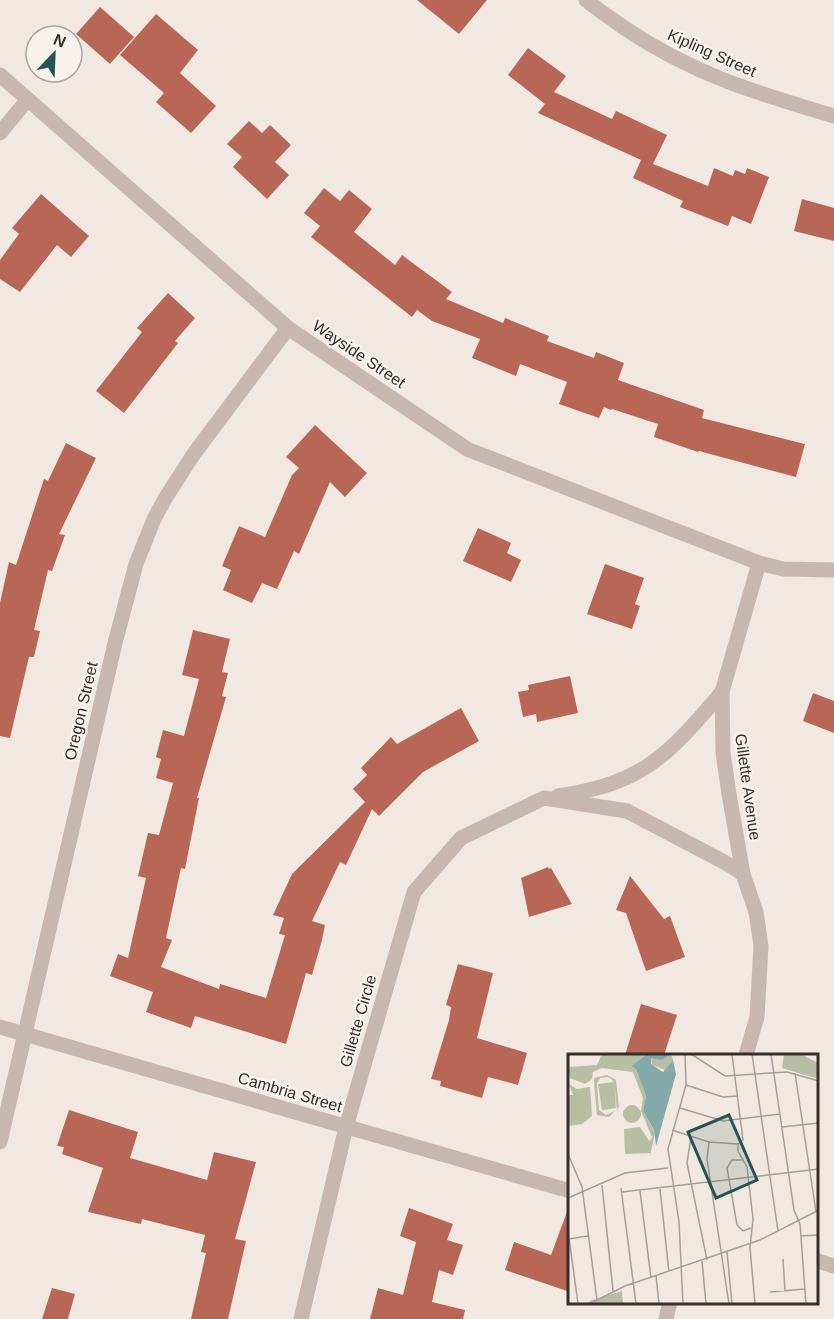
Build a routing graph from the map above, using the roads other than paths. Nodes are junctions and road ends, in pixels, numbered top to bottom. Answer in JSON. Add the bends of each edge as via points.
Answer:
{"nodes":[{"id":1,"x":586,"y":0,"type":"edge"},
{"id":2,"x":0,"y":75,"type":"edge"},
{"id":3,"x":28,"y":99,"type":"junction"},
{"id":4,"x":834,"y":116,"type":"edge"},
{"id":5,"x":0,"y":133,"type":"edge"},
{"id":6,"x":288,"y":328,"type":"junction"},
{"id":7,"x":759,"y":563,"type":"junction"},
{"id":8,"x":834,"y":570,"type":"edge"},
{"id":9,"x":722,"y":692,"type":"junction"},
{"id":10,"x":544,"y":798,"type":"junction"},
{"id":11,"x":742,"y":874,"type":"junction"},
{"id":12,"x":0,"y":1027,"type":"edge"},
{"id":13,"x":25,"y":1034,"type":"junction"},
{"id":14,"x":746,"y":1054,"type":"edge"},
{"id":15,"x":346,"y":1128,"type":"junction"},
{"id":16,"x":0,"y":1142,"type":"edge"},
{"id":17,"x":568,"y":1190,"type":"edge"},
{"id":18,"x":819,"y":1261,"type":"edge"},
{"id":19,"x":834,"y":1266,"type":"edge"},
{"id":20,"x":670,"y":1304,"type":"edge"},
{"id":21,"x":301,"y":1319,"type":"edge"},
{"id":22,"x":666,"y":1319,"type":"edge"}],
"edges":[{"from":1,"to":4,"type":"street","name":"Kipling Street","via":[[651,45],[705,73]]},
{"from":2,"to":3,"type":"street","name":"Wayside Street"},
{"from":3,"to":5,"type":"street"},
{"from":3,"to":6,"type":"street","name":"Wayside Street"},
{"from":6,"to":7,"type":"street","name":"Wayside Street","via":[[467,449]]},
{"from":6,"to":13,"type":"street","name":"Oregon Street","via":[[174,483],[136,564]]},
{"from":7,"to":8,"type":"street","via":[[783,569]]},
{"from":7,"to":9,"type":"street","name":"Gillette Avenue"},
{"from":9,"to":10,"type":"street","name":"Gillette Circle","via":[[649,767],[607,786]]},
{"from":9,"to":11,"type":"street","name":"Gillette Avenue","via":[[723,753]]},
{"from":10,"to":11,"type":"street","via":[[627,811]]},
{"from":10,"to":15,"type":"street","name":"Gillette Circle","via":[[461,838],[414,892]]},
{"from":11,"to":14,"type":"street","name":"Gillette Avenue","via":[[756,912],[760,946],[757,1017]]},
{"from":12,"to":13,"type":"street","name":"Cambria Street"},
{"from":13,"to":15,"type":"street","name":"Cambria Street"},
{"from":13,"to":16,"type":"street","name":"Oregon Street"},
{"from":15,"to":17,"type":"street","name":"Cambria Street"},
{"from":15,"to":21,"type":"street","name":"Gillette Circle"},
{"from":18,"to":19,"type":"street"},
{"from":20,"to":22,"type":"street"}]}
